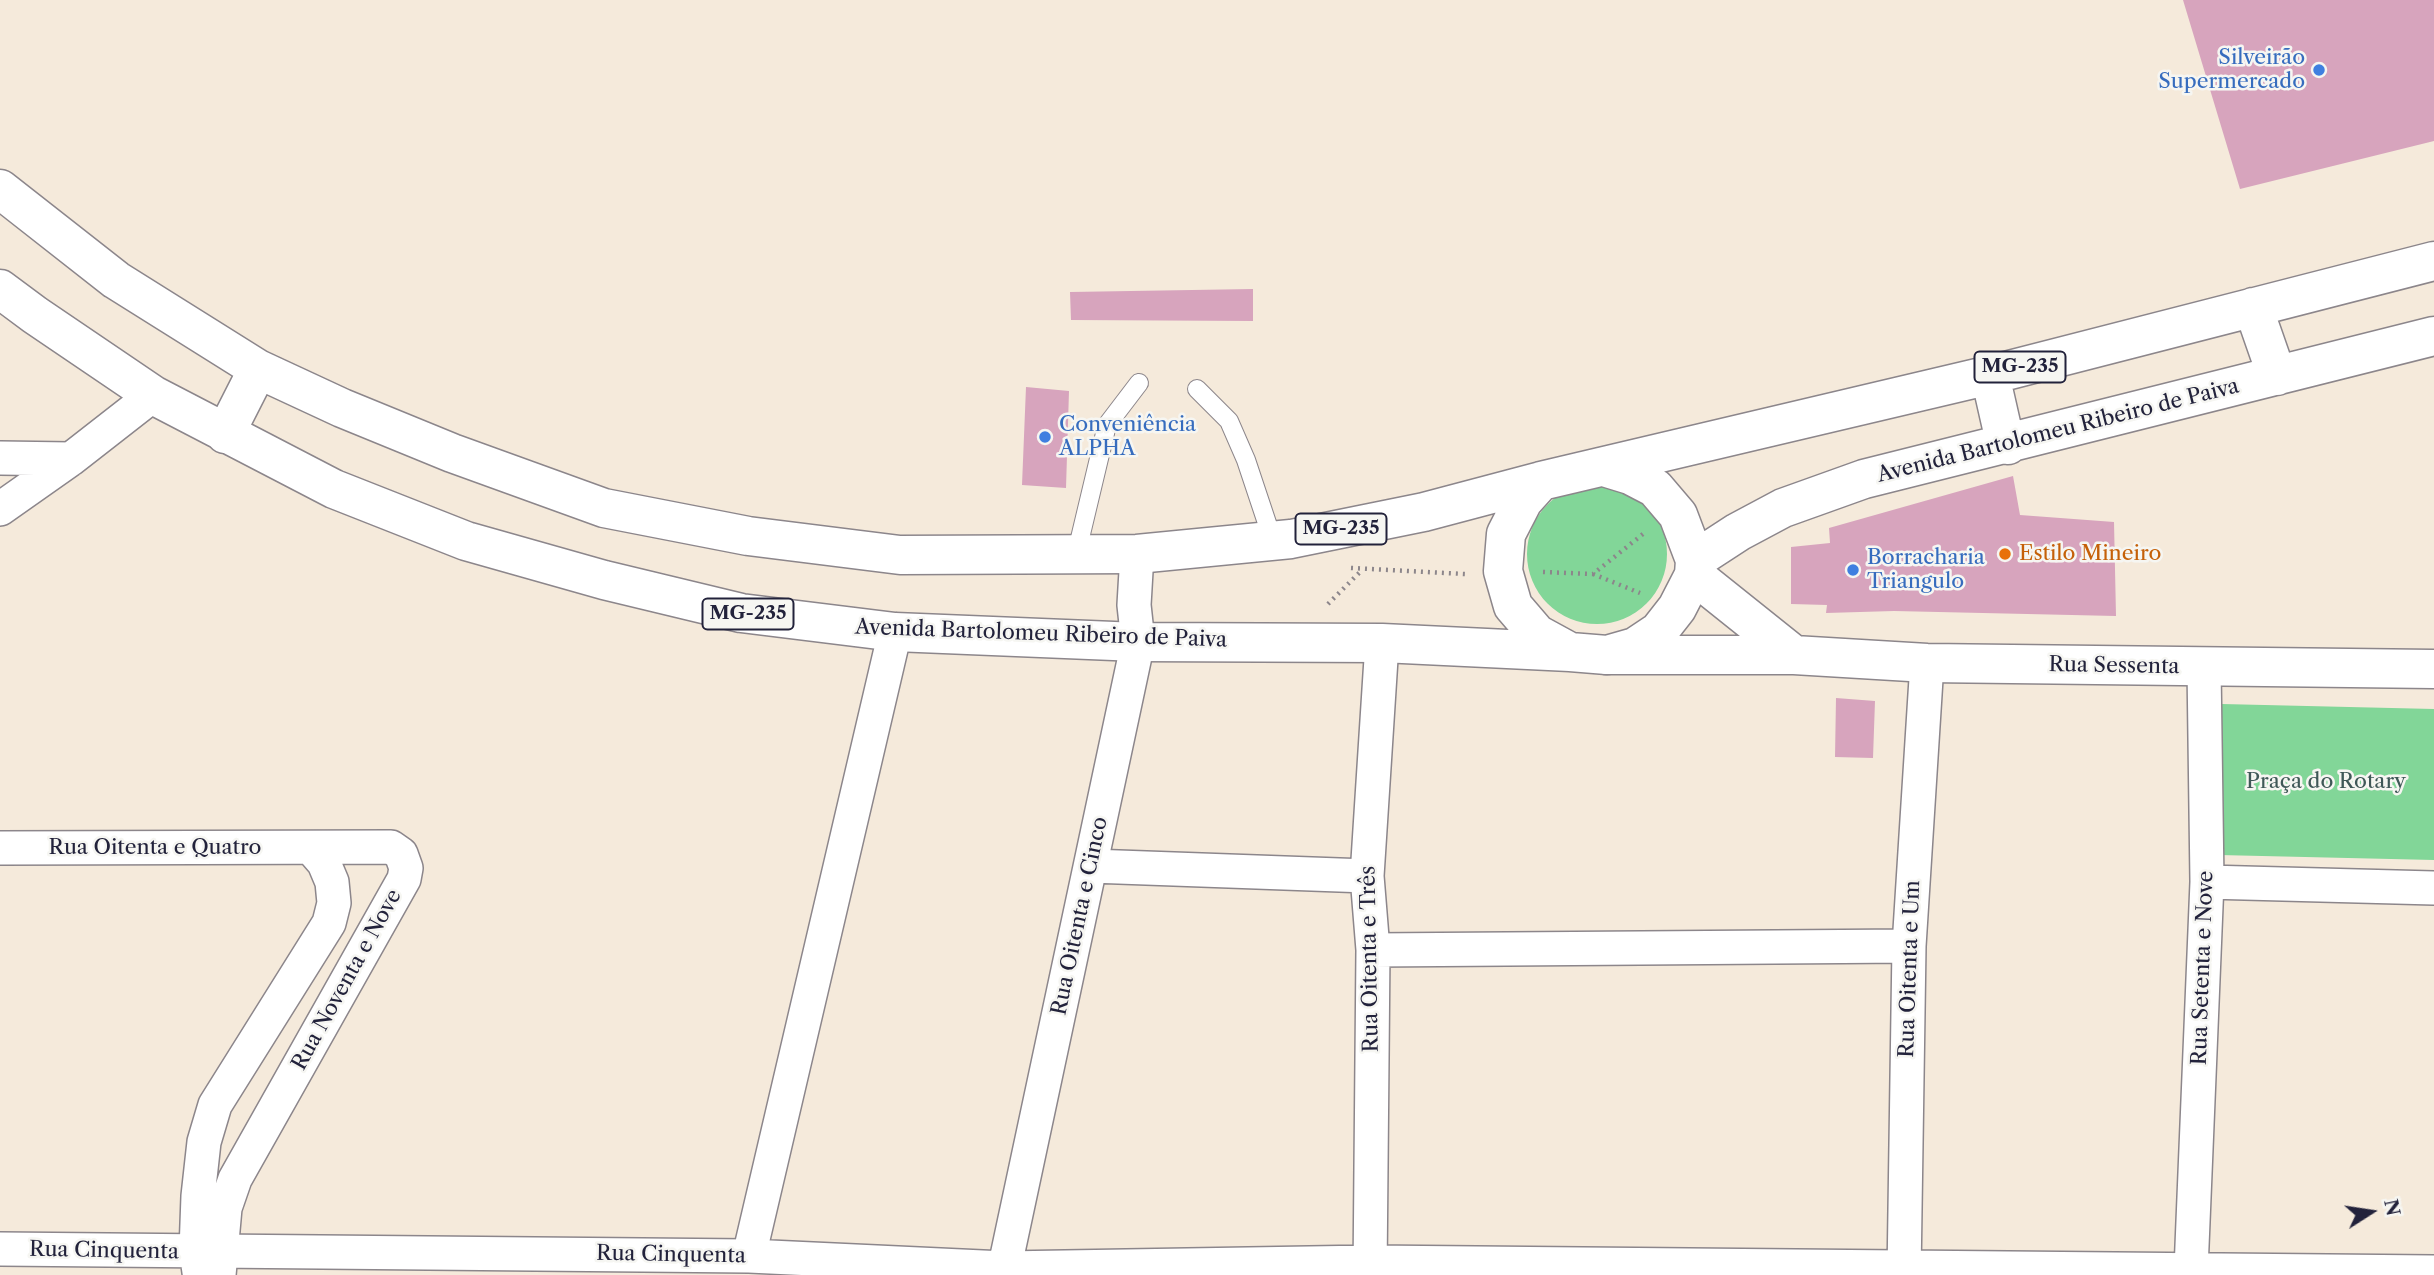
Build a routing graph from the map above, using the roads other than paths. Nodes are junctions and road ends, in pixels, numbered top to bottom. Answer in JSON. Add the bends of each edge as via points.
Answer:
{"nodes":[{"id":1,"x":0,"y":189,"type":"edge"},
{"id":2,"x":2434,"y":261,"type":"edge"},
{"id":3,"x":0,"y":289,"type":"edge"},
{"id":4,"x":2253,"y":307,"type":"junction"},
{"id":5,"x":2434,"y":336,"type":"edge"},
{"id":6,"x":258,"y":369,"type":"junction"},
{"id":7,"x":1990,"y":375,"type":"junction"},
{"id":8,"x":2277,"y":376,"type":"junction"},
{"id":9,"x":1139,"y":383,"type":"dead end"},
{"id":10,"x":1197,"y":389,"type":"dead end"},
{"id":11,"x":153,"y":395,"type":"junction"},
{"id":12,"x":225,"y":434,"type":"junction"},
{"id":13,"x":2008,"y":444,"type":"junction"},
{"id":14,"x":0,"y":458,"type":"edge"},
{"id":15,"x":71,"y":459,"type":"junction"},
{"id":16,"x":1604,"y":467,"type":"junction"},
{"id":17,"x":1541,"y":481,"type":"junction"},
{"id":18,"x":0,"y":509,"type":"edge"},
{"id":19,"x":1273,"y":541,"type":"junction"},
{"id":20,"x":1137,"y":554,"type":"junction"},
{"id":21,"x":1076,"y":555,"type":"junction"},
{"id":22,"x":1694,"y":567,"type":"junction"},
{"id":23,"x":895,"y":632,"type":"junction"},
{"id":24,"x":1138,"y":642,"type":"junction"},
{"id":25,"x":1382,"y":643,"type":"junction"},
{"id":26,"x":1570,"y":652,"type":"junction"},
{"id":27,"x":1607,"y":655,"type":"junction"},
{"id":28,"x":1794,"y":655,"type":"junction"},
{"id":29,"x":1927,"y":663,"type":"junction"},
{"id":30,"x":2204,"y":667,"type":"junction"},
{"id":31,"x":2434,"y":669,"type":"edge"},
{"id":32,"x":0,"y":848,"type":"edge"},
{"id":33,"x":311,"y":848,"type":"junction"},
{"id":34,"x":1091,"y":866,"type":"junction"},
{"id":35,"x":1367,"y":876,"type":"junction"},
{"id":36,"x":2207,"y":881,"type":"junction"},
{"id":37,"x":2434,"y":888,"type":"edge"},
{"id":38,"x":1909,"y":946,"type":"junction"},
{"id":39,"x":1373,"y":950,"type":"junction"},
{"id":40,"x":0,"y":1250,"type":"edge"},
{"id":41,"x":749,"y":1256,"type":"junction"},
{"id":42,"x":209,"y":1263,"type":"edge"},
{"id":43,"x":1370,"y":1269,"type":"edge"},
{"id":44,"x":2191,"y":1270,"type":"junction"},
{"id":45,"x":1003,"y":1271,"type":"edge"},
{"id":46,"x":1904,"y":1271,"type":"edge"},
{"id":47,"x":2434,"y":1272,"type":"edge"},
{"id":48,"x":2313,"y":1273,"type":"edge"}],
"edges":[{"from":1,"to":6,"type":"main road","number":"MG-235","via":[[116,281]]},
{"from":2,"to":4,"type":"main road","number":"MG-235"},
{"from":3,"to":11,"type":"main road","name":"Avenida Bartolomeu Ribeiro de Paiva","number":"MG-235"},
{"from":4,"to":7,"type":"main road","number":"MG-235"},
{"from":4,"to":8,"type":"main road"},
{"from":5,"to":8,"type":"main road","name":"Avenida Bartolomeu Ribeiro de Paiva"},
{"from":6,"to":12,"type":"main road"},
{"from":6,"to":21,"type":"main road","number":"MG-235","via":[[427,443],[604,508],[748,536],[900,555]]},
{"from":7,"to":13,"type":"main road"},
{"from":7,"to":16,"type":"main road","number":"MG-235"},
{"from":8,"to":13,"type":"main road","name":"Avenida Bartolomeu Ribeiro de Paiva"},
{"from":9,"to":21,"type":"lane","via":[[1107,425]]},
{"from":10,"to":19,"type":"lane","via":[[1229,421]]},
{"from":11,"to":12,"type":"main road","name":"Avenida Bartolomeu Ribeiro de Paiva","number":"MG-235"},
{"from":11,"to":15,"type":"street"},
{"from":12,"to":23,"type":"main road","name":"Avenida Bartolomeu Ribeiro de Paiva","number":"MG-235","via":[[334,489],[479,544],[741,613]]},
{"from":13,"to":22,"type":"main road","name":"Avenida Bartolomeu Ribeiro de Paiva","via":[[1864,479],[1783,508],[1738,532]]},
{"from":14,"to":15,"type":"street"},
{"from":15,"to":18,"type":"street"},
{"from":16,"to":17,"type":"main road"},
{"from":16,"to":22,"type":"main road","via":[[1655,488],[1678,514]]},
{"from":17,"to":19,"type":"main road","number":"MG-235","via":[[1424,512]]},
{"from":17,"to":26,"type":"main road","via":[[1523,501],[1506,534],[1503,571],[1513,606],[1537,634]]},
{"from":19,"to":20,"type":"main road","number":"MG-235"},
{"from":20,"to":21,"type":"main road","number":"MG-235"},
{"from":20,"to":24,"type":"street","name":"Rua Oitenta e Cinco"},
{"from":22,"to":27,"type":"main road","via":[[1677,608],[1659,631],[1635,647]]},
{"from":22,"to":28,"type":"main road"},
{"from":23,"to":24,"type":"main road","name":"Avenida Bartolomeu Ribeiro de Paiva","number":"MG-235"},
{"from":23,"to":41,"type":"street"},
{"from":24,"to":25,"type":"main road","name":"Avenida Bartolomeu Ribeiro de Paiva","number":"MG-235"},
{"from":24,"to":34,"type":"street","name":"Rua Oitenta e Cinco"},
{"from":25,"to":26,"type":"main road","name":"Avenida Bartolomeu Ribeiro de Paiva","number":"MG-235"},
{"from":25,"to":35,"type":"street","name":"Rua Oitenta e Três"},
{"from":26,"to":27,"type":"main road"},
{"from":27,"to":28,"type":"main road","name":"Rua Sessenta"},
{"from":28,"to":29,"type":"main road","name":"Rua Sessenta"},
{"from":29,"to":30,"type":"main road","name":"Rua Sessenta"},
{"from":29,"to":38,"type":"street","name":"Rua Oitenta e Um"},
{"from":30,"to":31,"type":"main road","name":"Rua Sessenta"},
{"from":30,"to":36,"type":"street","name":"Rua Setenta e Nove"},
{"from":32,"to":33,"type":"street","name":"Rua Oitenta e Quatro"},
{"from":33,"to":42,"type":"street","name":"Rua Noventa e Nove","via":[[332,882],[334,903],[329,923],[215,1105],[204,1142],[198,1196]]},
{"from":33,"to":42,"type":"street","name":"Rua Noventa e Nove","via":[[391,847],[404,860],[404,879],[235,1179]]},
{"from":34,"to":35,"type":"street"},
{"from":34,"to":45,"type":"street","name":"Rua Oitenta e Cinco"},
{"from":35,"to":39,"type":"street","name":"Rua Oitenta e Três"},
{"from":36,"to":37,"type":"street"},
{"from":36,"to":44,"type":"street","name":"Rua Setenta e Nove"},
{"from":38,"to":39,"type":"street"},
{"from":38,"to":46,"type":"street","name":"Rua Oitenta e Um"},
{"from":39,"to":43,"type":"street","name":"Rua Oitenta e Três"},
{"from":40,"to":42,"type":"street","name":"Rua Cinquenta"},
{"from":41,"to":42,"type":"street","name":"Rua Cinquenta"},
{"from":41,"to":45,"type":"street","name":"Rua Cinquenta"},
{"from":43,"to":45,"type":"street","name":"Rua Cinquenta"},
{"from":43,"to":46,"type":"street","name":"Rua Cinquenta"},
{"from":44,"to":46,"type":"street","name":"Rua Cinquenta"},
{"from":44,"to":48,"type":"street","name":"Rua Cinquenta"},
{"from":47,"to":48,"type":"street","name":"Rua Cinquenta"}]}
